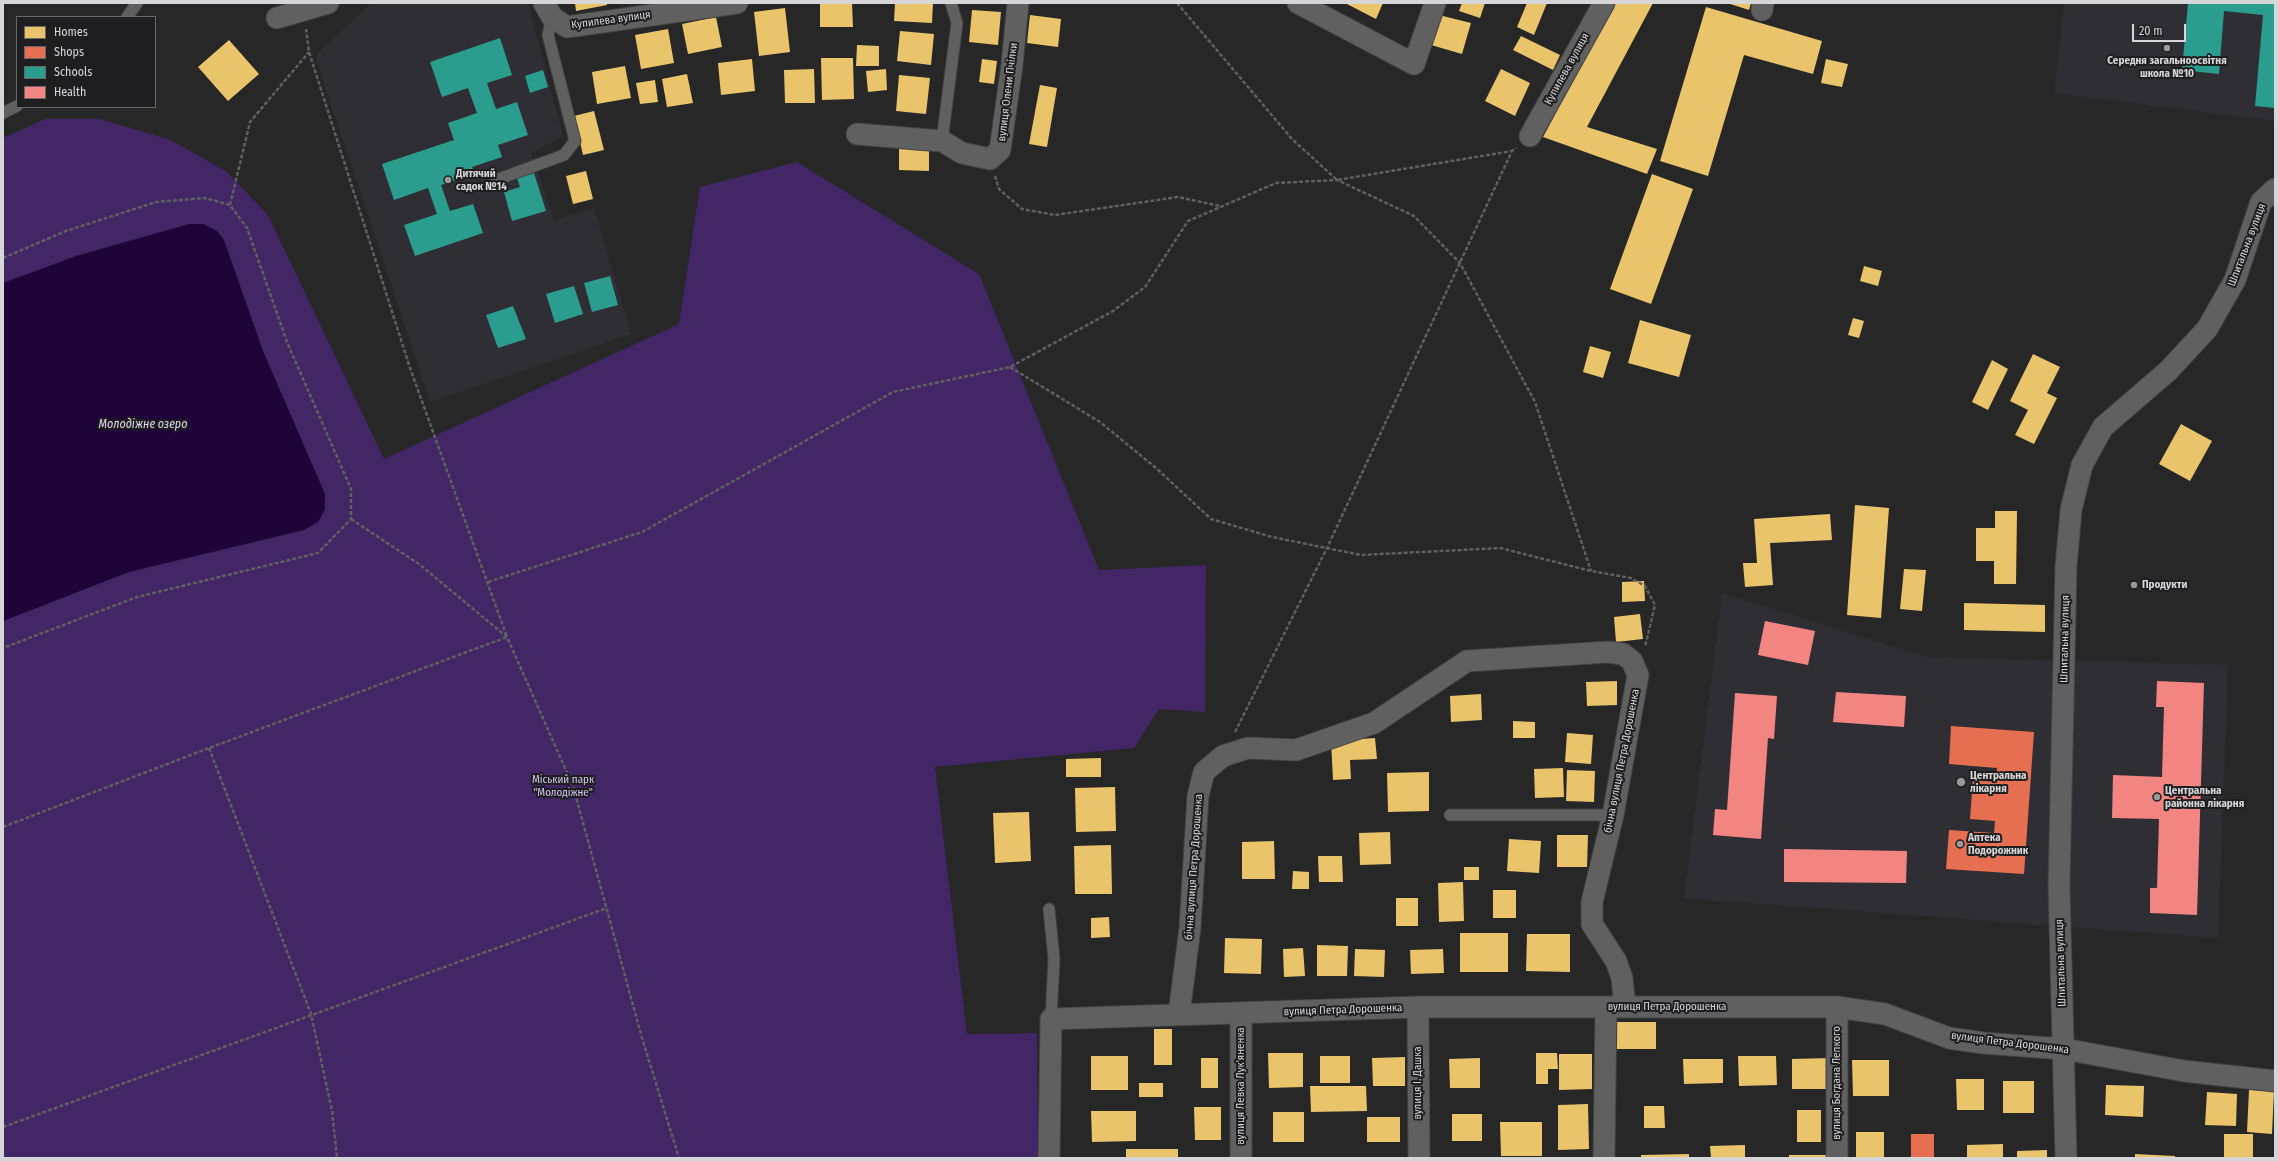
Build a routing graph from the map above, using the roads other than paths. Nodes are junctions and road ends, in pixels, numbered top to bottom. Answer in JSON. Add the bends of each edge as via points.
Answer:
{"nodes":[{"id":1,"x":137,"y":3,"type":"edge"},
{"id":2,"x":328,"y":3,"type":"edge"},
{"id":3,"x":737,"y":3,"type":"edge"},
{"id":4,"x":951,"y":3,"type":"edge"},
{"id":5,"x":1018,"y":3,"type":"edge"},
{"id":6,"x":1298,"y":3,"type":"edge"},
{"id":7,"x":1435,"y":3,"type":"edge"},
{"id":8,"x":1604,"y":3,"type":"edge"},
{"id":9,"x":548,"y":10,"type":"edge"},
{"id":10,"x":128,"y":16,"type":"edge"},
{"id":11,"x":277,"y":18,"type":"dead end"},
{"id":12,"x":16,"y":107,"type":"edge"},
{"id":13,"x":3,"y":114,"type":"edge"},
{"id":14,"x":857,"y":134,"type":"dead end"},
{"id":15,"x":1530,"y":136,"type":"road end"},
{"id":16,"x":942,"y":141,"type":"junction"},
{"id":17,"x":496,"y":180,"type":"dead end"},
{"id":18,"x":2275,"y":189,"type":"edge"},
{"id":19,"x":1450,"y":815,"type":"dead end"},
{"id":20,"x":1613,"y":815,"type":"junction"},
{"id":21,"x":1049,"y":909,"type":"dead end"},
{"id":22,"x":1418,"y":1007,"type":"junction"},
{"id":23,"x":1615,"y":1007,"type":"junction"},
{"id":24,"x":1837,"y":1007,"type":"junction"},
{"id":25,"x":1241,"y":1013,"type":"junction"},
{"id":26,"x":1179,"y":1014,"type":"junction"},
{"id":27,"x":1051,"y":1019,"type":"junction"},
{"id":28,"x":2064,"y":1049,"type":"junction"},
{"id":29,"x":2275,"y":1081,"type":"edge"},
{"id":30,"x":1049,"y":1158,"type":"edge"},
{"id":31,"x":1241,"y":1158,"type":"edge"},
{"id":32,"x":1419,"y":1158,"type":"edge"},
{"id":33,"x":1604,"y":1158,"type":"edge"},
{"id":34,"x":1837,"y":1158,"type":"edge"},
{"id":35,"x":2066,"y":1158,"type":"edge"}],
"edges":[{"from":1,"to":10,"type":"lane"},
{"from":2,"to":11,"type":"street"},
{"from":3,"to":9,"type":"street","name":"Купилева вулиця","via":[[567,27]]},
{"from":4,"to":16,"type":"lane","via":[[957,23]]},
{"from":5,"to":16,"type":"street","name":"вулиця Олени Пчілки","via":[[1000,150],[990,159],[962,152]]},
{"from":6,"to":7,"type":"street","via":[[1414,64]]},
{"from":8,"to":15,"type":"street","name":"Купилева вулиця"},
{"from":9,"to":17,"type":"lane","via":[[548,35],[575,141],[564,155]]},
{"from":12,"to":13,"type":"lane"},
{"from":14,"to":16,"type":"street"},
{"from":18,"to":28,"type":"street","name":"Шпитальна вулиця","via":[[2261,202],[2235,280],[2207,329],[2168,371],[2104,427],[2082,465],[2070,510],[2066,567],[2059,886]]},
{"from":19,"to":20,"type":"lane"},
{"from":20,"to":23,"type":"street","name":"бічна вулиця Петра Дорошенка","via":[[1592,902],[1592,924],[1616,961],[1622,978]]},
{"from":20,"to":26,"type":"street","name":"бічна вулиця Петра Дорошенка","via":[[1638,675],[1632,661],[1623,654],[1608,652],[1467,661],[1374,723],[1296,750],[1248,748],[1223,756],[1204,772],[1198,796],[1190,928]]},
{"from":21,"to":27,"type":"lane","via":[[1054,959]]},
{"from":22,"to":23,"type":"street","name":"вулиця Петра Дорошенка"},
{"from":22,"to":25,"type":"street","name":"вулиця Петра Дорошенка"},
{"from":22,"to":32,"type":"street","name":"вулиця І. Дашка"},
{"from":23,"to":24,"type":"street","name":"вулиця Петра Дорошенка"},
{"from":23,"to":33,"type":"street","name":"бічна вулиця Петра Дорошенка"},
{"from":24,"to":28,"type":"street","name":"вулиця Петра Дорошенка","via":[[1884,1014],[1949,1038]]},
{"from":24,"to":34,"type":"street","name":"вулиця Богдана Лепкого"},
{"from":25,"to":26,"type":"street","name":"вулиця Петра Дорошенка"},
{"from":25,"to":31,"type":"street","name":"вулиця Левка Лук'яненка"},
{"from":26,"to":27,"type":"street","name":"вулиця Петра Дорошенка"},
{"from":27,"to":30,"type":"street"},
{"from":28,"to":29,"type":"street","name":"вулиця Петра Дорошенка","via":[[2184,1070]]},
{"from":28,"to":35,"type":"street","name":"Шпитальна вулиця"}]}
